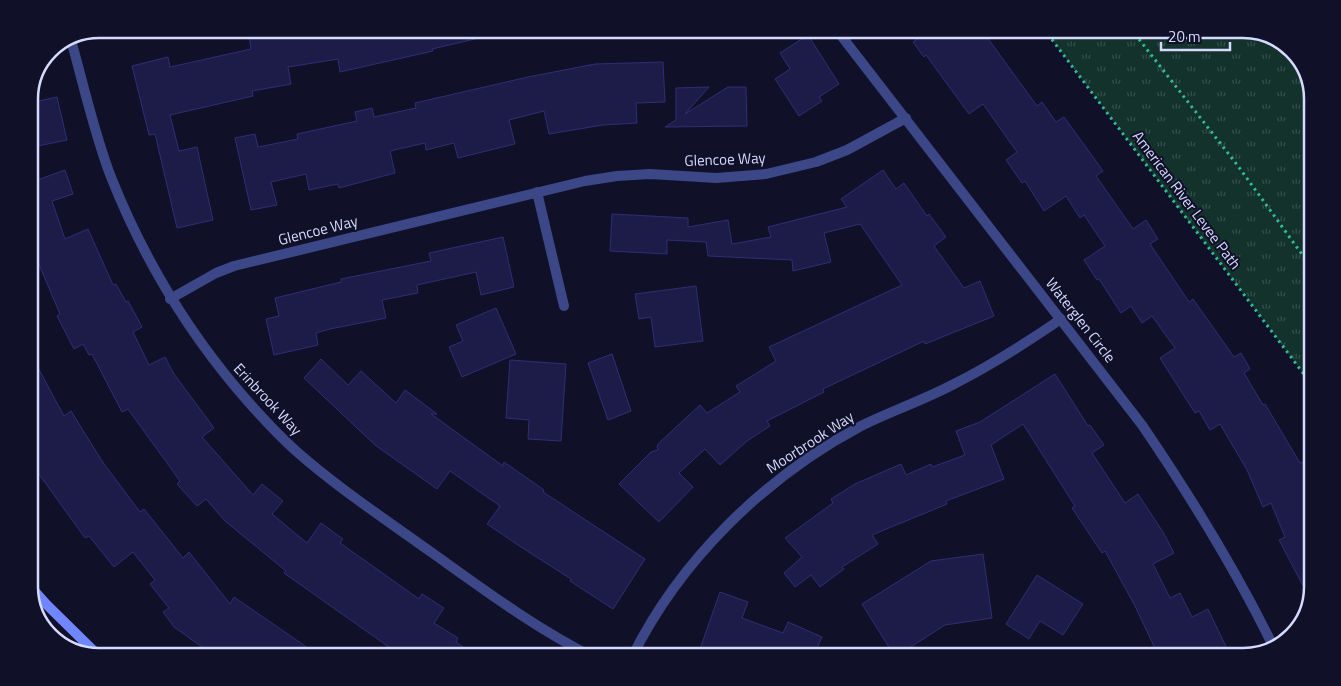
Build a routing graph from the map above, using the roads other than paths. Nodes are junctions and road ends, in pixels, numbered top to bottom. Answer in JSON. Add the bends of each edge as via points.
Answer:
{"nodes":[{"id":1,"x":843,"y":38,"type":"edge"},
{"id":2,"x":72,"y":44,"type":"edge"},
{"id":3,"x":906,"y":118,"type":"junction"},
{"id":4,"x":536,"y":192,"type":"junction"},
{"id":5,"x":170,"y":299,"type":"junction"},
{"id":6,"x":564,"y":306,"type":"dead end"},
{"id":7,"x":1061,"y":319,"type":"junction"},
{"id":8,"x":39,"y":596,"type":"edge"},
{"id":9,"x":1271,"y":641,"type":"edge"},
{"id":10,"x":91,"y":648,"type":"edge"},
{"id":11,"x":573,"y":648,"type":"edge"},
{"id":12,"x":637,"y":648,"type":"edge"}],
"edges":[{"from":1,"to":3,"type":"street","name":"Waterglen Circle"},
{"from":2,"to":5,"type":"street","name":"Erinbrook Way","via":[[111,176],[130,222]]},
{"from":3,"to":4,"type":"street","name":"Glencoe Way","via":[[847,150],[816,162],[766,174],[716,178],[650,174],[617,176]]},
{"from":3,"to":7,"type":"street","name":"Waterglen Circle"},
{"from":4,"to":5,"type":"street","name":"Glencoe Way","via":[[234,266]]},
{"from":4,"to":6,"type":"street"},
{"from":5,"to":11,"type":"street","name":"Erinbrook Way","via":[[212,359],[295,450],[352,497]]},
{"from":7,"to":9,"type":"street","name":"Waterglen Circle","via":[[1142,425],[1185,488],[1226,555]]},
{"from":7,"to":12,"type":"street","name":"Moorbrook Way","via":[[1011,353],[953,385],[861,426],[812,455],[767,489],[725,527],[700,556],[666,601]]},
{"from":8,"to":10,"type":"street"}]}
